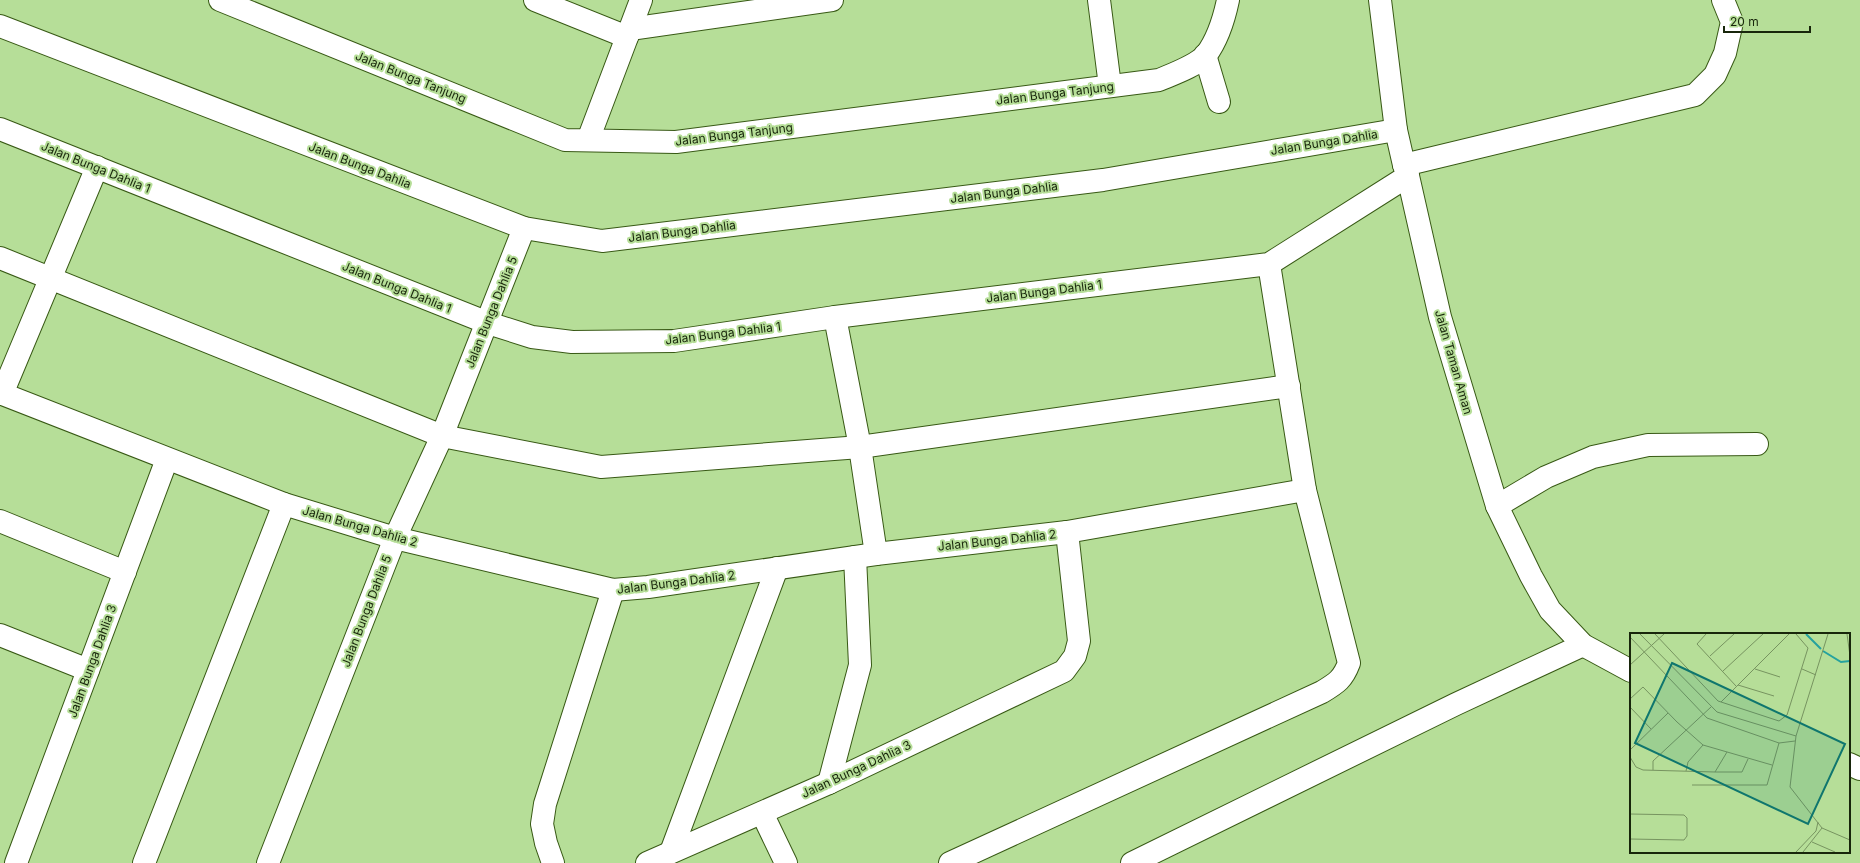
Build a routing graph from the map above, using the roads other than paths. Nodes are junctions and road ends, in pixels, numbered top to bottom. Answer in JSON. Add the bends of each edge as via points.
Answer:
{"nodes":[{"id":1,"x":220,"y":0,"type":"edge"},
{"id":2,"x":535,"y":0,"type":"edge"},
{"id":3,"x":641,"y":0,"type":"edge"},
{"id":4,"x":832,"y":0,"type":"edge"},
{"id":5,"x":1099,"y":0,"type":"edge"},
{"id":6,"x":1228,"y":0,"type":"edge"},
{"id":7,"x":1380,"y":0,"type":"edge"},
{"id":8,"x":1723,"y":0,"type":"edge"},
{"id":9,"x":248,"y":5,"type":"edge"},
{"id":10,"x":0,"y":26,"type":"edge"},
{"id":11,"x":629,"y":33,"type":"junction"},
{"id":12,"x":1205,"y":55,"type":"junction"},
{"id":13,"x":1110,"y":86,"type":"junction"},
{"id":14,"x":1219,"y":102,"type":"dead end"},
{"id":15,"x":0,"y":129,"type":"edge"},
{"id":16,"x":1396,"y":130,"type":"junction"},
{"id":17,"x":588,"y":140,"type":"junction"},
{"id":18,"x":97,"y":167,"type":"junction"},
{"id":19,"x":1406,"y":171,"type":"junction"},
{"id":20,"x":524,"y":228,"type":"junction"},
{"id":21,"x":0,"y":258,"type":"edge"},
{"id":22,"x":1269,"y":264,"type":"junction"},
{"id":23,"x":49,"y":278,"type":"junction"},
{"id":24,"x":835,"y":317,"type":"junction"},
{"id":25,"x":488,"y":323,"type":"junction"},
{"id":26,"x":1289,"y":386,"type":"junction"},
{"id":27,"x":1,"y":394,"type":"edge"},
{"id":28,"x":442,"y":436,"type":"junction"},
{"id":29,"x":1757,"y":444,"type":"dead end"},
{"id":30,"x":860,"y":447,"type":"junction"},
{"id":31,"x":167,"y":458,"type":"junction"},
{"id":32,"x":1305,"y":490,"type":"junction"},
{"id":33,"x":284,"y":504,"type":"junction"},
{"id":34,"x":1497,"y":506,"type":"junction"},
{"id":35,"x":0,"y":521,"type":"edge"},
{"id":36,"x":1066,"y":532,"type":"junction"},
{"id":37,"x":395,"y":538,"type":"junction"},
{"id":38,"x":866,"y":555,"type":"junction"},
{"id":39,"x":777,"y":568,"type":"junction"},
{"id":40,"x":125,"y":572,"type":"junction"},
{"id":41,"x":613,"y":590,"type":"junction"},
{"id":42,"x":0,"y":635,"type":"edge"},
{"id":43,"x":1583,"y":645,"type":"junction"},
{"id":44,"x":88,"y":670,"type":"junction"},
{"id":45,"x":1630,"y":670,"type":"edge"},
{"id":46,"x":1850,"y":764,"type":"edge"},
{"id":47,"x":1860,"y":768,"type":"edge"},
{"id":48,"x":829,"y":783,"type":"junction"},
{"id":49,"x":762,"y":813,"type":"junction"},
{"id":50,"x":671,"y":852,"type":"junction"},
{"id":51,"x":16,"y":863,"type":"edge"},
{"id":52,"x":144,"y":863,"type":"edge"},
{"id":53,"x":268,"y":863,"type":"edge"},
{"id":54,"x":553,"y":863,"type":"edge"},
{"id":55,"x":647,"y":863,"type":"edge"},
{"id":56,"x":786,"y":863,"type":"edge"},
{"id":57,"x":950,"y":863,"type":"edge"},
{"id":58,"x":1132,"y":863,"type":"edge"}],
"edges":[{"from":1,"to":9,"type":"street","name":"Jalan Bunga Tanjung"},
{"from":2,"to":11,"type":"street"},
{"from":3,"to":11,"type":"street"},
{"from":4,"to":11,"type":"street"},
{"from":5,"to":13,"type":"street"},
{"from":6,"to":12,"type":"street","name":"Jalan Bunga Tanjung","via":[[1217,36]]},
{"from":7,"to":16,"type":"street","name":"Jalan Taman Aman"},
{"from":8,"to":19,"type":"street","name":"Jalan Bunga Dahlia 1","via":[[1732,22],[1725,53],[1715,76],[1696,95]]},
{"from":9,"to":17,"type":"street","name":"Jalan Bunga Tanjung","via":[[565,140]]},
{"from":10,"to":20,"type":"street","name":"Jalan Bunga Dahlia"},
{"from":11,"to":17,"type":"street"},
{"from":12,"to":13,"type":"street","name":"Jalan Bunga Tanjung","via":[[1183,70],[1159,80]]},
{"from":12,"to":14,"type":"street"},
{"from":13,"to":17,"type":"street","name":"Jalan Bunga Tanjung","via":[[676,142]]},
{"from":15,"to":18,"type":"street","name":"Jalan Bunga Dahlia 1"},
{"from":16,"to":19,"type":"street","name":"Jalan Taman Aman"},
{"from":16,"to":20,"type":"street","name":"Jalan Bunga Dahlia","via":[[1103,180],[602,241]]},
{"from":18,"to":23,"type":"street"},
{"from":18,"to":25,"type":"street","name":"Jalan Bunga Dahlia 1"},
{"from":19,"to":22,"type":"street","name":"Jalan Bunga Dahlia 1"},
{"from":19,"to":34,"type":"street","name":"Jalan Taman Aman","via":[[1440,316]]},
{"from":20,"to":25,"type":"street","name":"Jalan Bunga Dahlia 5"},
{"from":21,"to":23,"type":"street"},
{"from":22,"to":24,"type":"street","name":"Jalan Bunga Dahlia 1"},
{"from":22,"to":26,"type":"street"},
{"from":23,"to":27,"type":"street"},
{"from":23,"to":28,"type":"street"},
{"from":24,"to":25,"type":"street","name":"Jalan Bunga Dahlia 1","via":[[674,341],[572,342],[532,337]]},
{"from":24,"to":30,"type":"street"},
{"from":25,"to":28,"type":"street","name":"Jalan Bunga Dahlia 5"},
{"from":26,"to":30,"type":"street"},
{"from":26,"to":32,"type":"street"},
{"from":27,"to":31,"type":"street","name":"Jalan Bunga Dahlia 2"},
{"from":28,"to":30,"type":"street","via":[[601,467]]},
{"from":28,"to":37,"type":"street","name":"Jalan Bunga Dahlia 5"},
{"from":29,"to":34,"type":"street","via":[[1648,444],[1593,457],[1546,477]]},
{"from":30,"to":38,"type":"street"},
{"from":31,"to":33,"type":"street","name":"Jalan Bunga Dahlia 2"},
{"from":31,"to":40,"type":"street","name":"Jalan Bunga Dahlia 3"},
{"from":32,"to":36,"type":"street","name":"Jalan Bunga Dahlia 2"},
{"from":32,"to":57,"type":"street","via":[[1349,662],[1339,682],[1224,738]]},
{"from":33,"to":37,"type":"street","name":"Jalan Bunga Dahlia 2"},
{"from":33,"to":52,"type":"street"},
{"from":34,"to":43,"type":"street","name":"Jalan Taman Aman","via":[[1550,610]]},
{"from":35,"to":40,"type":"street"},
{"from":36,"to":38,"type":"street","name":"Jalan Bunga Dahlia 2"},
{"from":36,"to":48,"type":"street","name":"Jalan Bunga Dahlia 3","via":[[1079,641],[1075,656],[1064,671]]},
{"from":37,"to":41,"type":"street","name":"Jalan Bunga Dahlia 2"},
{"from":37,"to":53,"type":"street","name":"Jalan Bunga Dahlia 5"},
{"from":38,"to":39,"type":"street","name":"Jalan Bunga Dahlia 2"},
{"from":38,"to":48,"type":"street","via":[[860,665]]},
{"from":39,"to":41,"type":"street","name":"Jalan Bunga Dahlia 2"},
{"from":39,"to":50,"type":"street"},
{"from":40,"to":44,"type":"street","name":"Jalan Bunga Dahlia 3"},
{"from":41,"to":54,"type":"street","via":[[545,804],[542,824]]},
{"from":42,"to":44,"type":"street"},
{"from":43,"to":45,"type":"street","name":"Jalan Taman Aman"},
{"from":43,"to":58,"type":"street","via":[[1456,704]]},
{"from":44,"to":51,"type":"street","name":"Jalan Bunga Dahlia 3"},
{"from":46,"to":47,"type":"street"},
{"from":48,"to":49,"type":"street","name":"Jalan Bunga Dahlia 3"},
{"from":49,"to":50,"type":"street","name":"Jalan Bunga Dahlia 3"},
{"from":49,"to":56,"type":"street"},
{"from":50,"to":55,"type":"street","name":"Jalan Bunga Dahlia 3"}]}
